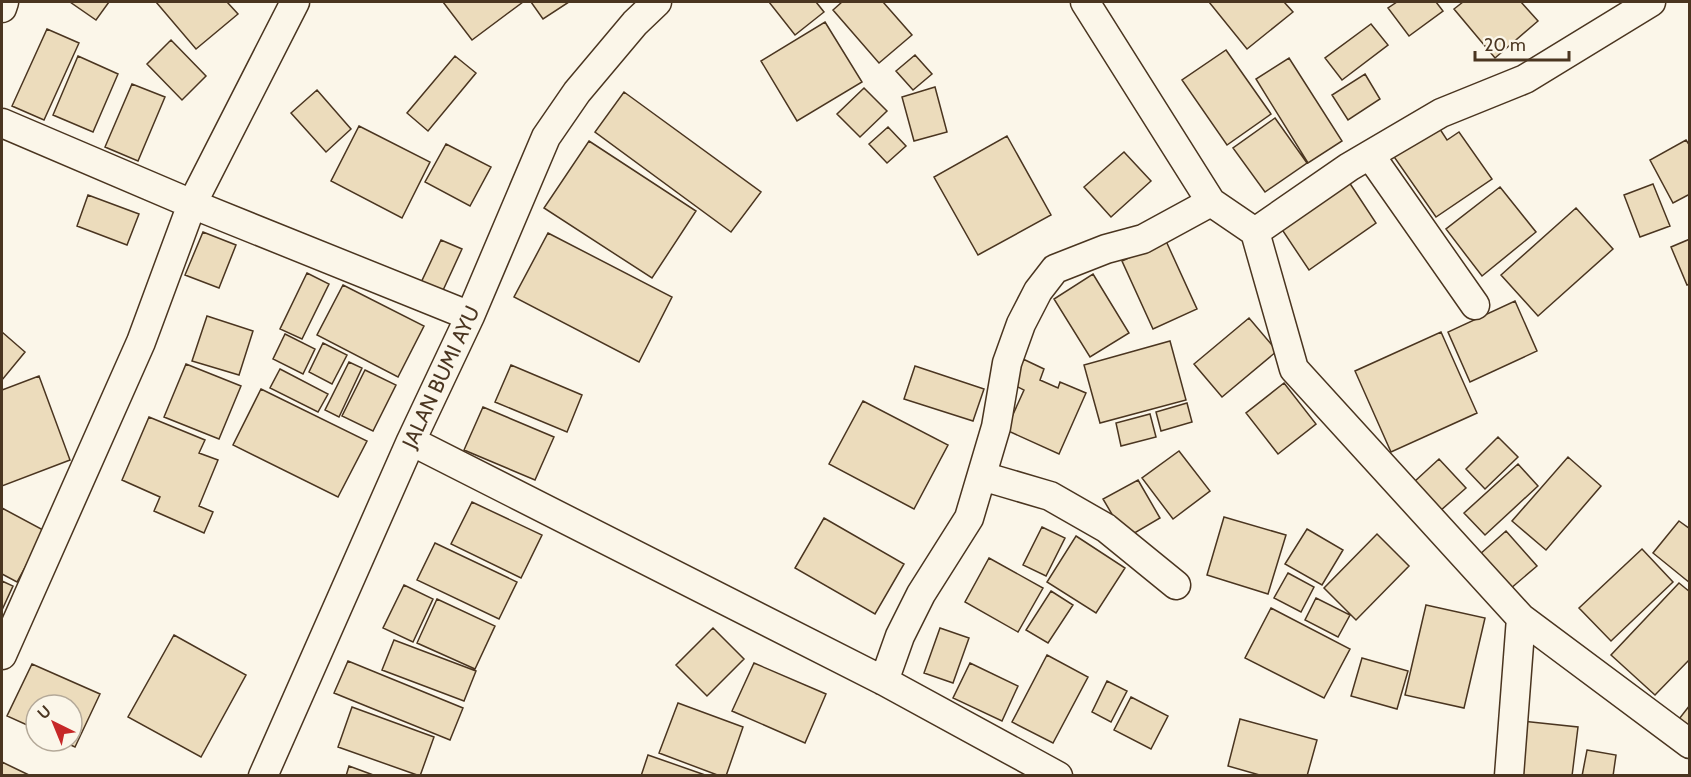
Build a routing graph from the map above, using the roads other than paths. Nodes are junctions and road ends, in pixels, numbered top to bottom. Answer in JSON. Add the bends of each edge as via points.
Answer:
{"nodes":[{"id":1,"x":4,"y":2,"type":"edge"},
{"id":2,"x":295,"y":2,"type":"edge"},
{"id":3,"x":657,"y":2,"type":"edge"},
{"id":4,"x":1085,"y":2,"type":"edge"},
{"id":5,"x":1651,"y":2,"type":"edge"},
{"id":6,"x":2,"y":8,"type":"edge"},
{"id":7,"x":2,"y":123,"type":"edge"},
{"id":8,"x":1370,"y":155,"type":"junction"},
{"id":9,"x":1211,"y":201,"type":"junction"},
{"id":10,"x":192,"y":204,"type":"junction"},
{"id":11,"x":1255,"y":232,"type":"junction"},
{"id":12,"x":1475,"y":305,"type":"dead end"},
{"id":13,"x":470,"y":316,"type":"junction"},
{"id":14,"x":411,"y":441,"type":"junction"},
{"id":15,"x":982,"y":476,"type":"junction"},
{"id":16,"x":1176,"y":585,"type":"dead end"},
{"id":17,"x":1521,"y":618,"type":"junction"},
{"id":18,"x":2,"y":655,"type":"edge"},
{"id":19,"x":884,"y":681,"type":"junction"},
{"id":20,"x":1689,"y":744,"type":"edge"},
{"id":21,"x":263,"y":776,"type":"edge"},
{"id":22,"x":1058,"y":776,"type":"edge"},
{"id":23,"x":1509,"y":776,"type":"edge"}],
"edges":[{"from":1,"to":6,"type":"street"},
{"from":2,"to":10,"type":"street"},
{"from":3,"to":13,"type":"street","name":"JALAN BUMI AYU","via":[[577,92],[546,137]]},
{"from":4,"to":9,"type":"street"},
{"from":5,"to":8,"type":"street","via":[[1526,79],[1440,113]]},
{"from":7,"to":10,"type":"street"},
{"from":8,"to":11,"type":"street"},
{"from":8,"to":12,"type":"street"},
{"from":9,"to":11,"type":"street"},
{"from":9,"to":15,"type":"street","via":[[1143,239],[1055,269],[1038,291],[1007,363],[996,427]]},
{"from":10,"to":13,"type":"street"},
{"from":10,"to":18,"type":"street","via":[[141,342]]},
{"from":11,"to":17,"type":"street","via":[[1294,369]]},
{"from":13,"to":14,"type":"street","name":"JALAN BUMI AYU"},
{"from":14,"to":19,"type":"street"},
{"from":14,"to":21,"type":"street","name":"JALAN BUMI AYU"},
{"from":15,"to":16,"type":"street","via":[[1050,496],[1106,528]]},
{"from":15,"to":19,"type":"street","via":[[969,518],[921,594]]},
{"from":17,"to":20,"type":"street"},
{"from":17,"to":23,"type":"street"},
{"from":19,"to":22,"type":"street"}]}
